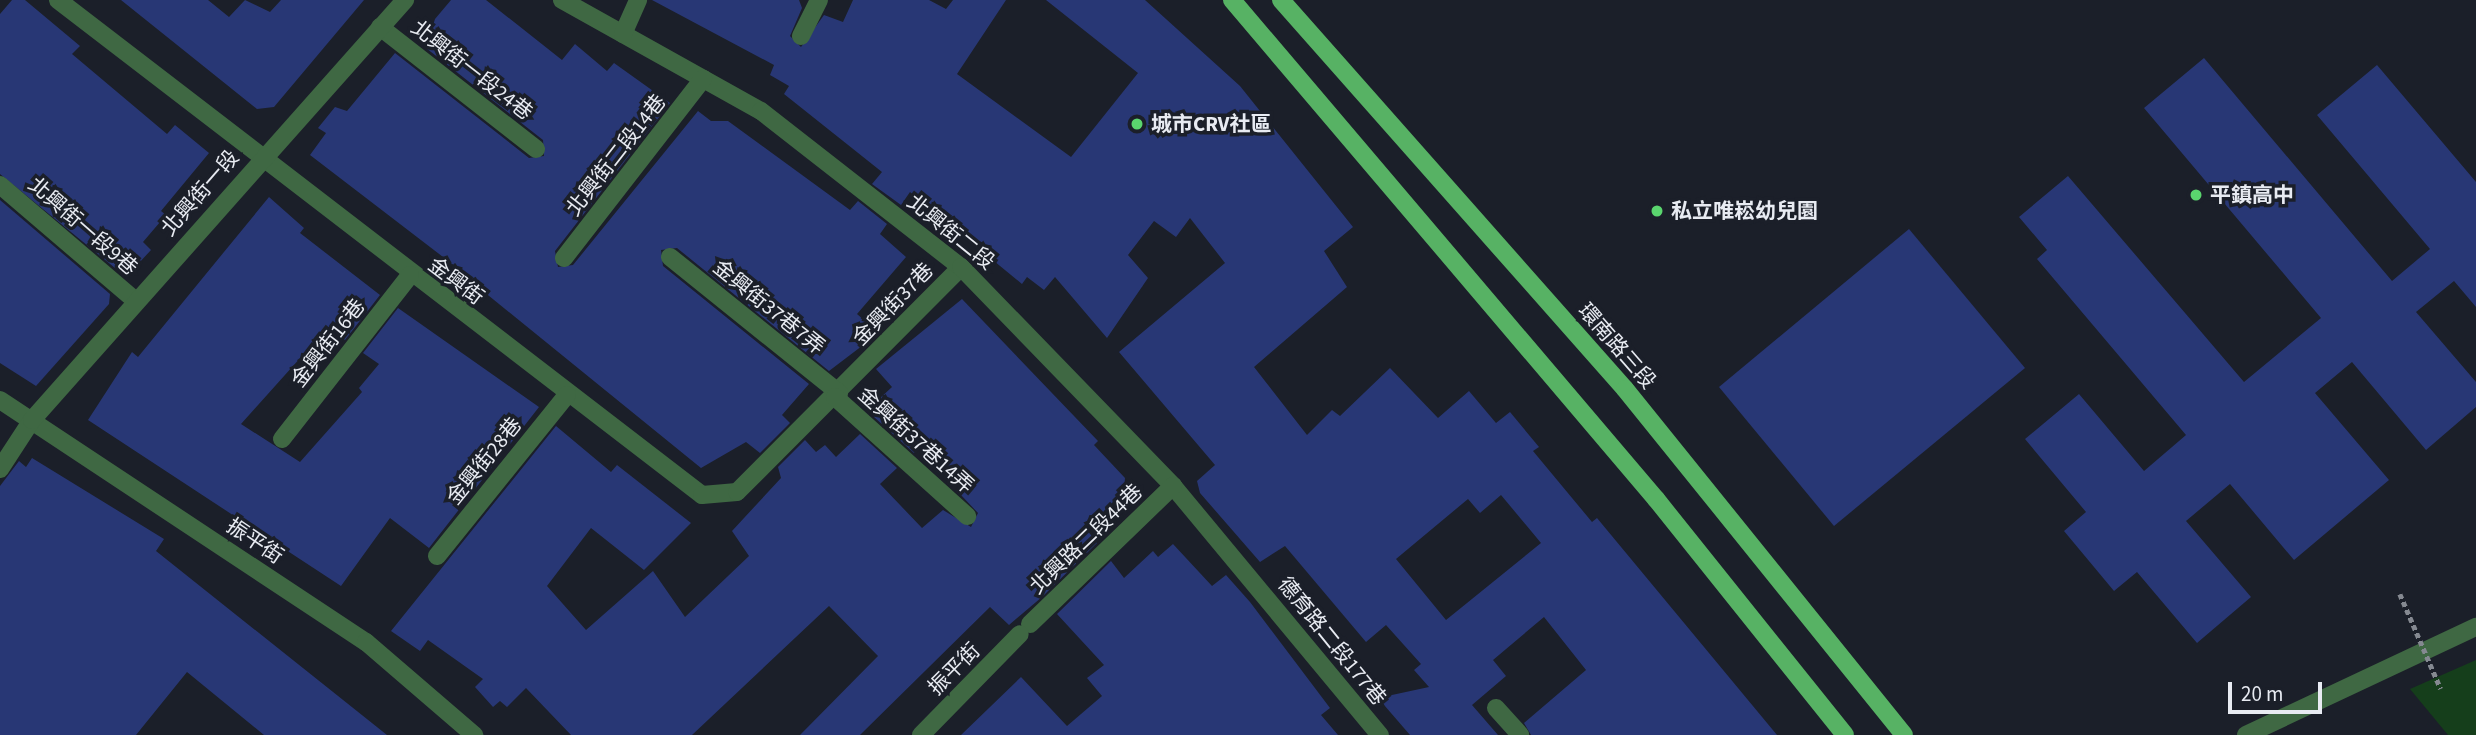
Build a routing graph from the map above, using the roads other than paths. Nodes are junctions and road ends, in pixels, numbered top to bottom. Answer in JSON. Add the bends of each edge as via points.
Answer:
{"nodes":[{"id":1,"x":58,"y":0,"type":"edge"},
{"id":2,"x":405,"y":0,"type":"edge"},
{"id":3,"x":562,"y":0,"type":"edge"},
{"id":4,"x":638,"y":0,"type":"edge"},
{"id":5,"x":819,"y":0,"type":"edge"},
{"id":6,"x":1232,"y":0,"type":"edge"},
{"id":7,"x":1280,"y":0,"type":"edge"},
{"id":8,"x":380,"y":27,"type":"junction"},
{"id":9,"x":623,"y":34,"type":"junction"},
{"id":10,"x":801,"y":36,"type":"dead end"},
{"id":11,"x":703,"y":79,"type":"junction"},
{"id":12,"x":536,"y":149,"type":"dead end"},
{"id":13,"x":263,"y":155,"type":"junction"},
{"id":14,"x":0,"y":185,"type":"edge"},
{"id":15,"x":670,"y":257,"type":"dead end"},
{"id":16,"x":564,"y":258,"type":"dead end"},
{"id":17,"x":961,"y":267,"type":"junction"},
{"id":18,"x":410,"y":275,"type":"junction"},
{"id":19,"x":136,"y":301,"type":"junction"},
{"id":20,"x":567,"y":395,"type":"junction"},
{"id":21,"x":834,"y":398,"type":"junction"},
{"id":22,"x":0,"y":400,"type":"edge"},
{"id":23,"x":32,"y":420,"type":"junction"},
{"id":24,"x":282,"y":439,"type":"dead end"},
{"id":25,"x":0,"y":468,"type":"edge"},
{"id":26,"x":1172,"y":486,"type":"junction"},
{"id":27,"x":967,"y":516,"type":"dead end"},
{"id":28,"x":437,"y":556,"type":"dead end"},
{"id":29,"x":1248,"y":575,"type":"joint"},
{"id":30,"x":2476,"y":627,"type":"edge"},
{"id":31,"x":1025,"y":629,"type":"joint"},
{"id":32,"x":1496,"y":708,"type":"dead end"},
{"id":33,"x":474,"y":735,"type":"edge"},
{"id":34,"x":921,"y":735,"type":"edge"},
{"id":35,"x":1380,"y":735,"type":"edge"},
{"id":36,"x":1520,"y":735,"type":"edge"},
{"id":37,"x":1845,"y":735,"type":"edge"},
{"id":38,"x":1904,"y":735,"type":"edge"},
{"id":39,"x":2246,"y":735,"type":"edge"}],
"edges":[{"from":1,"to":13,"type":"street","name":"金興街"},
{"from":2,"to":8,"type":"street","name":"北興街一段"},
{"from":3,"to":9,"type":"street","name":"北興街二段"},
{"from":4,"to":9,"type":"street"},
{"from":5,"to":10,"type":"street"},
{"from":6,"to":37,"type":"main road","via":[[1647,488]]},
{"from":7,"to":38,"type":"main road","name":"環南路三段","via":[[1625,388]]},
{"from":8,"to":12,"type":"street","name":"北興街一段24巷"},
{"from":8,"to":13,"type":"street","name":"北興街一段"},
{"from":9,"to":11,"type":"street","name":"北興街二段"},
{"from":11,"to":16,"type":"street","name":"北興街二段14巷"},
{"from":11,"to":17,"type":"street","name":"北興街二段","via":[[761,111]]},
{"from":13,"to":18,"type":"street","name":"金興街"},
{"from":13,"to":19,"type":"street","name":"北興街一段"},
{"from":14,"to":19,"type":"street","name":"北興街一段9巷"},
{"from":15,"to":21,"type":"street","name":"金興街37巷7弄"},
{"from":17,"to":21,"type":"street","name":"金興街37巷"},
{"from":17,"to":26,"type":"street","name":"北興街二段"},
{"from":18,"to":20,"type":"street","name":"金興街"},
{"from":18,"to":24,"type":"street","name":"金興街16巷"},
{"from":19,"to":23,"type":"street","name":"北興街一段"},
{"from":20,"to":21,"type":"street","name":"金興街","via":[[702,495],[737,492]]},
{"from":20,"to":28,"type":"street","name":"金興街28巷"},
{"from":21,"to":27,"type":"street","name":"金興街37巷14弄"},
{"from":22,"to":23,"type":"street","name":"振平街"},
{"from":23,"to":25,"type":"street","name":"北興街一段"},
{"from":23,"to":33,"type":"street","name":"振平街","via":[[366,642]]},
{"from":26,"to":29,"type":"street","name":"北興街二段"},
{"from":26,"to":31,"type":"street","name":"北興路二段44巷"},
{"from":29,"to":35,"type":"street","name":"德育路二段177巷"},
{"from":30,"to":39,"type":"street"},
{"from":31,"to":34,"type":"street","name":"振平街"},
{"from":32,"to":36,"type":"street"}]}
